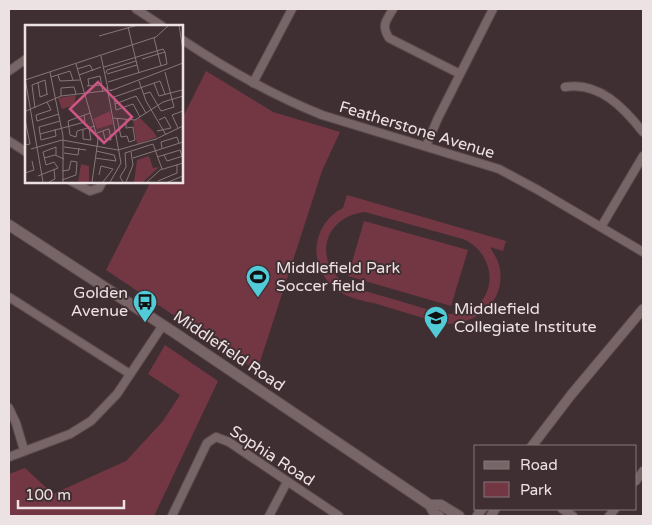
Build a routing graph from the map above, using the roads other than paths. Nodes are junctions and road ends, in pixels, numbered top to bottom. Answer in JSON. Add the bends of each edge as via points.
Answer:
{"nodes":[{"id":1,"x":136,"y":9,"type":"edge"},
{"id":2,"x":292,"y":9,"type":"edge"},
{"id":3,"x":393,"y":9,"type":"edge"},
{"id":4,"x":493,"y":9,"type":"edge"},
{"id":5,"x":160,"y":25,"type":"edge"},
{"id":6,"x":182,"y":40,"type":"edge"},
{"id":7,"x":25,"y":60,"type":"edge"},
{"id":8,"x":9,"y":71,"type":"edge"},
{"id":9,"x":460,"y":74,"type":"junction"},
{"id":10,"x":253,"y":83,"type":"junction"},
{"id":11,"x":566,"y":87,"type":"dead end"},
{"id":12,"x":643,"y":132,"type":"edge"},
{"id":13,"x":9,"y":141,"type":"edge"},
{"id":14,"x":426,"y":146,"type":"junction"},
{"id":15,"x":25,"y":151,"type":"edge"},
{"id":16,"x":643,"y":156,"type":"edge"},
{"id":17,"x":73,"y":182,"type":"edge"},
{"id":18,"x":102,"y":182,"type":"edge"},
{"id":19,"x":9,"y":225,"type":"edge"},
{"id":20,"x":601,"y":227,"type":"junction"},
{"id":21,"x":643,"y":252,"type":"edge"},
{"id":22,"x":9,"y":297,"type":"edge"},
{"id":23,"x":643,"y":309,"type":"edge"},
{"id":24,"x":163,"y":325,"type":"junction"},
{"id":25,"x":130,"y":374,"type":"junction"},
{"id":26,"x":9,"y":408,"type":"edge"},
{"id":27,"x":533,"y":445,"type":"edge"},
{"id":28,"x":24,"y":450,"type":"junction"},
{"id":29,"x":9,"y":457,"type":"edge"},
{"id":30,"x":287,"y":482,"type":"junction"},
{"id":31,"x":430,"y":504,"type":"junction"},
{"id":32,"x":172,"y":516,"type":"edge"},
{"id":33,"x":270,"y":516,"type":"edge"},
{"id":34,"x":339,"y":516,"type":"edge"},
{"id":35,"x":439,"y":516,"type":"edge"},
{"id":36,"x":459,"y":516,"type":"edge"}],
"edges":[{"from":1,"to":5,"type":"street"},
{"from":2,"to":10,"type":"street"},
{"from":3,"to":9,"type":"street","via":[[385,22],[384,31],[389,38]]},
{"from":4,"to":9,"type":"street"},
{"from":6,"to":10,"type":"street","name":"Featherstone Avenue"},
{"from":7,"to":8,"type":"street"},
{"from":9,"to":14,"type":"street"},
{"from":10,"to":14,"type":"street","name":"Featherstone Avenue","via":[[322,116]]},
{"from":11,"to":12,"type":"street","via":[[578,85],[611,98]]},
{"from":13,"to":15,"type":"street"},
{"from":14,"to":20,"type":"street","name":"Featherstone Avenue","via":[[499,169]]},
{"from":16,"to":20,"type":"street"},
{"from":17,"to":18,"type":"street","via":[[90,191],[99,188]]},
{"from":19,"to":24,"type":"main road","name":"Middlefield Road"},
{"from":20,"to":21,"type":"street","name":"Featherstone Avenue"},
{"from":22,"to":25,"type":"street"},
{"from":23,"to":27,"type":"street"},
{"from":24,"to":25,"type":"street"},
{"from":24,"to":31,"type":"main road","name":"Middlefield Road"},
{"from":25,"to":28,"type":"street","via":[[117,394],[91,421],[70,434]]},
{"from":26,"to":28,"type":"street"},
{"from":28,"to":29,"type":"street"},
{"from":30,"to":32,"type":"street","name":"Sophia Road","via":[[229,442],[216,437],[207,443]]},
{"from":30,"to":33,"type":"street"},
{"from":30,"to":34,"type":"street","name":"Sophia Road"},
{"from":31,"to":35,"type":"main road","name":"Middlefield Road"},
{"from":31,"to":36,"type":"main road","name":"Middlefield Road","via":[[441,505]]}]}
